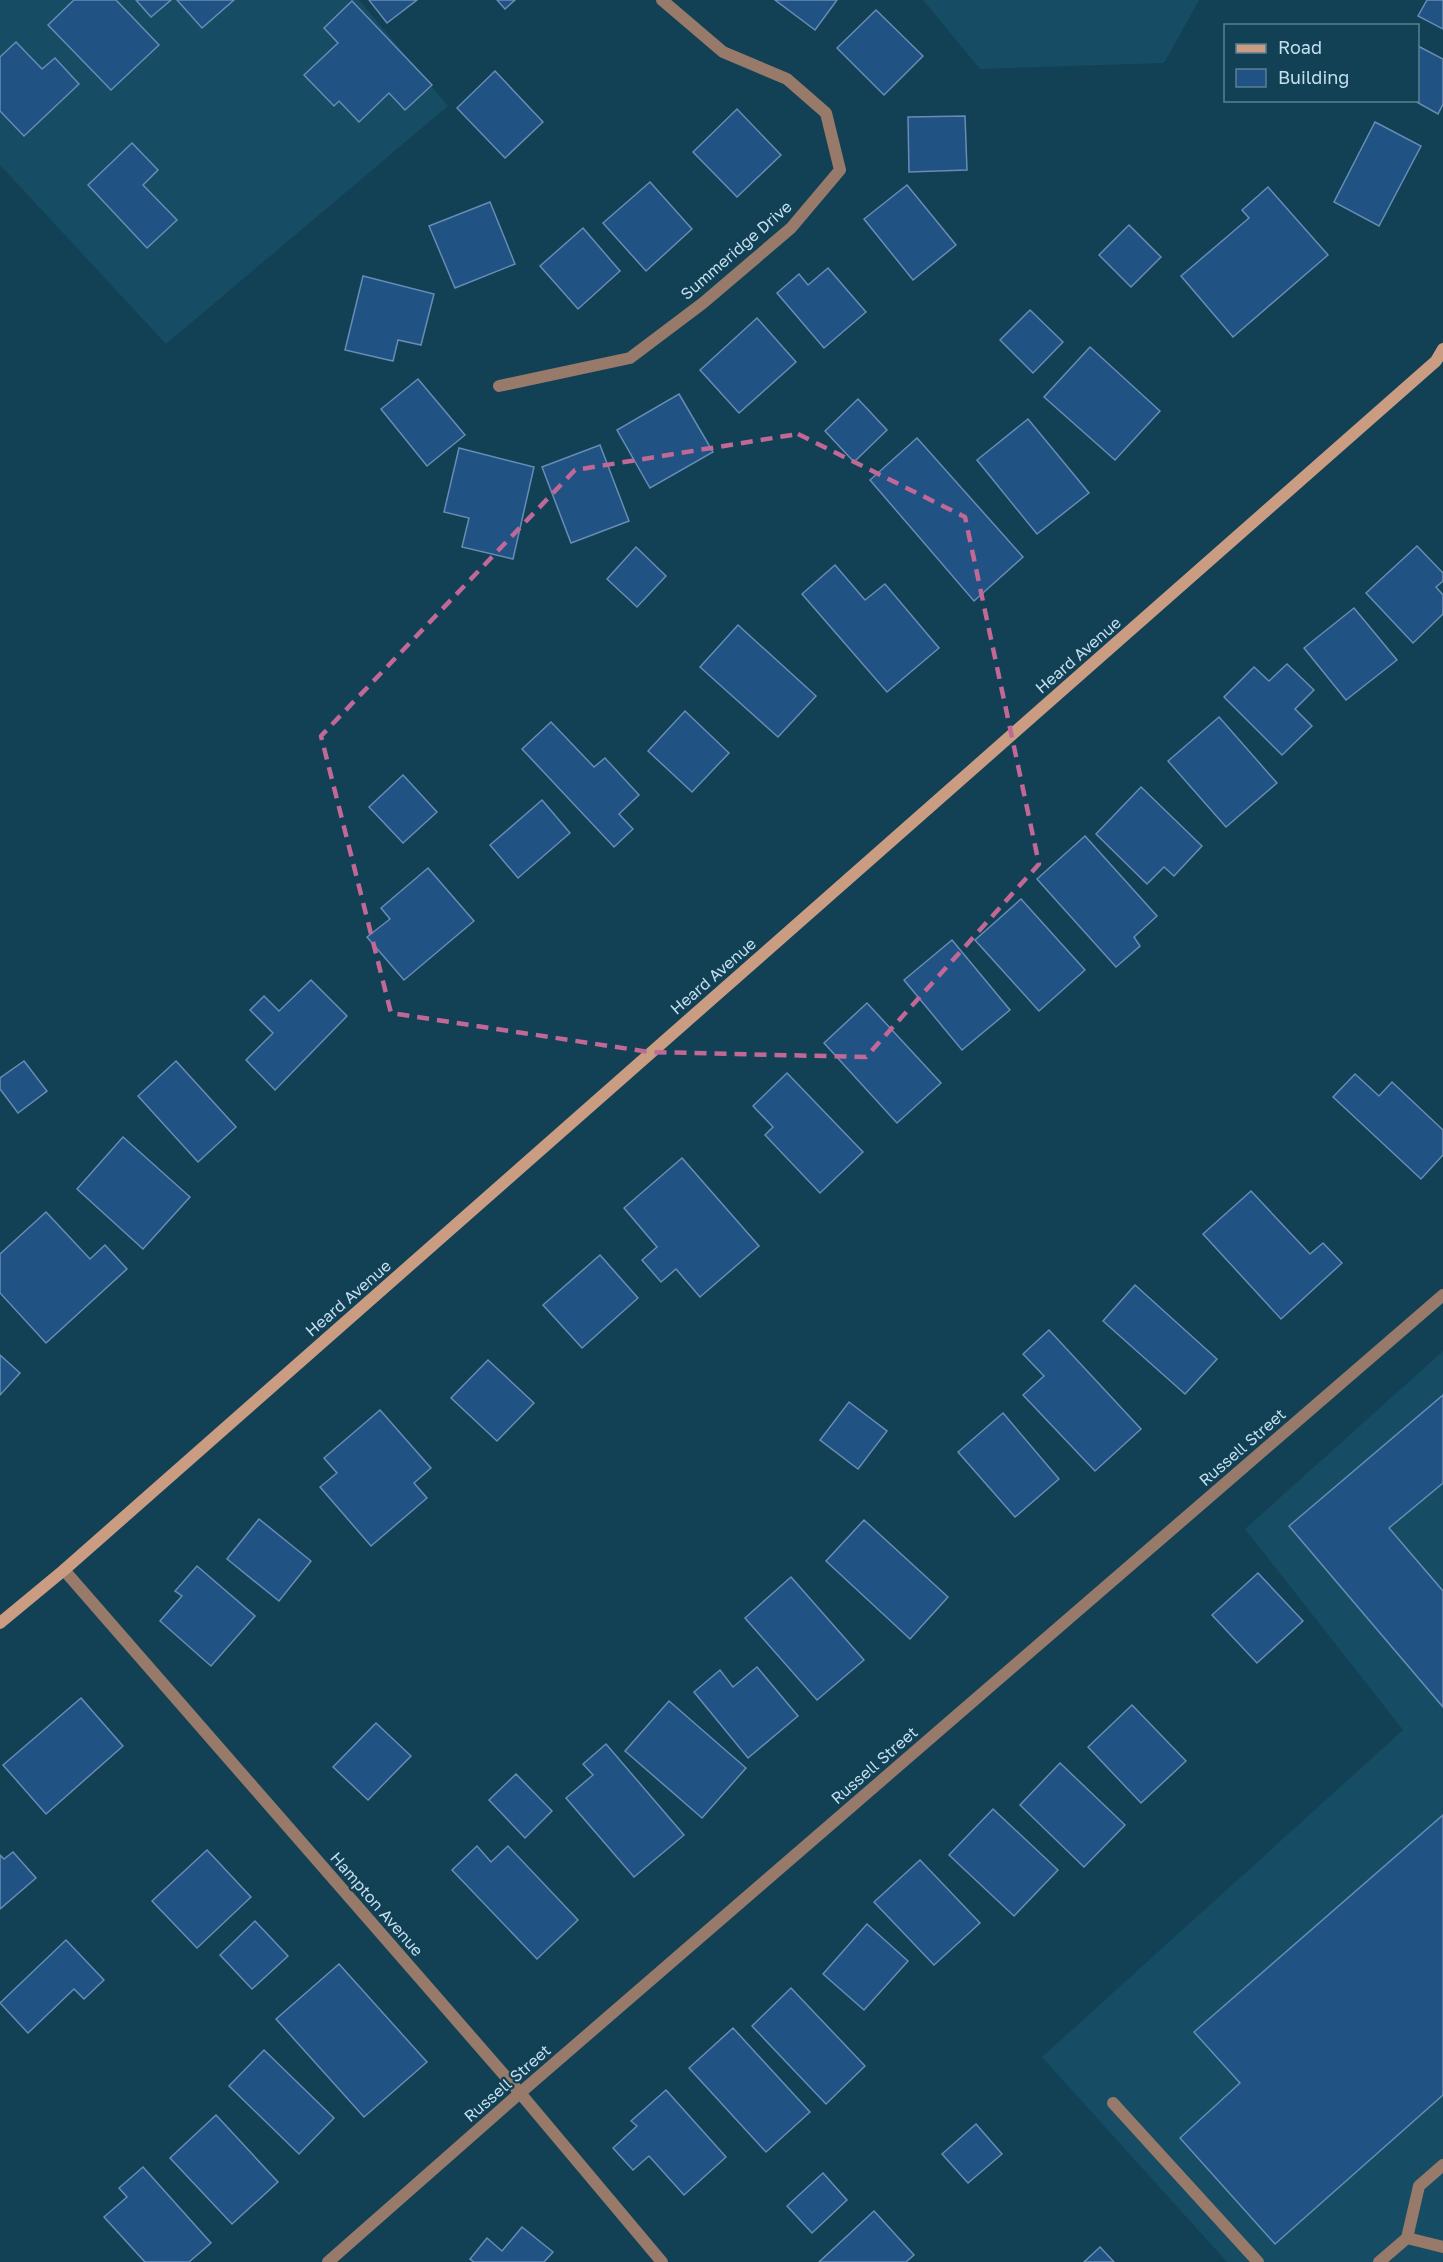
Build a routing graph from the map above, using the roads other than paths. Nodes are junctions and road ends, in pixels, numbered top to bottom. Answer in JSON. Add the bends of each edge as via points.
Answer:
{"nodes":[{"id":1,"x":662,"y":0,"type":"edge"},
{"id":2,"x":1443,"y":349,"type":"edge"},
{"id":3,"x":1440,"y":365,"type":"edge"},
{"id":4,"x":499,"y":386,"type":"dead end"},
{"id":5,"x":1443,"y":1295,"type":"edge"},
{"id":6,"x":64,"y":1570,"type":"junction"},
{"id":7,"x":0,"y":1623,"type":"edge"},
{"id":8,"x":520,"y":2093,"type":"junction"},
{"id":9,"x":1113,"y":2103,"type":"dead end"},
{"id":10,"x":1443,"y":2165,"type":"edge"},
{"id":11,"x":1407,"y":2238,"type":"junction"},
{"id":12,"x":1443,"y":2247,"type":"edge"},
{"id":13,"x":328,"y":2262,"type":"edge"},
{"id":14,"x":662,"y":2262,"type":"edge"},
{"id":15,"x":1258,"y":2262,"type":"edge"},
{"id":16,"x":1379,"y":2262,"type":"edge"}],
"edges":[{"from":1,"to":4,"type":"street","name":"Summeridge Drive","via":[[723,52],[787,78],[826,113],[840,170],[791,228],[703,303],[630,358]]},
{"from":2,"to":3,"type":"street","name":"Heard Avenue"},
{"from":3,"to":6,"type":"street","name":"Heard Avenue"},
{"from":5,"to":8,"type":"street","name":"Russell Street"},
{"from":6,"to":7,"type":"street","name":"Heard Avenue"},
{"from":6,"to":8,"type":"street","name":"Hampton Avenue"},
{"from":8,"to":13,"type":"street","name":"Russell Street"},
{"from":8,"to":14,"type":"street","name":"Hampton Avenue"},
{"from":9,"to":15,"type":"street"},
{"from":10,"to":11,"type":"street","via":[[1419,2186]]},
{"from":11,"to":12,"type":"street"},
{"from":11,"to":16,"type":"street"}]}
